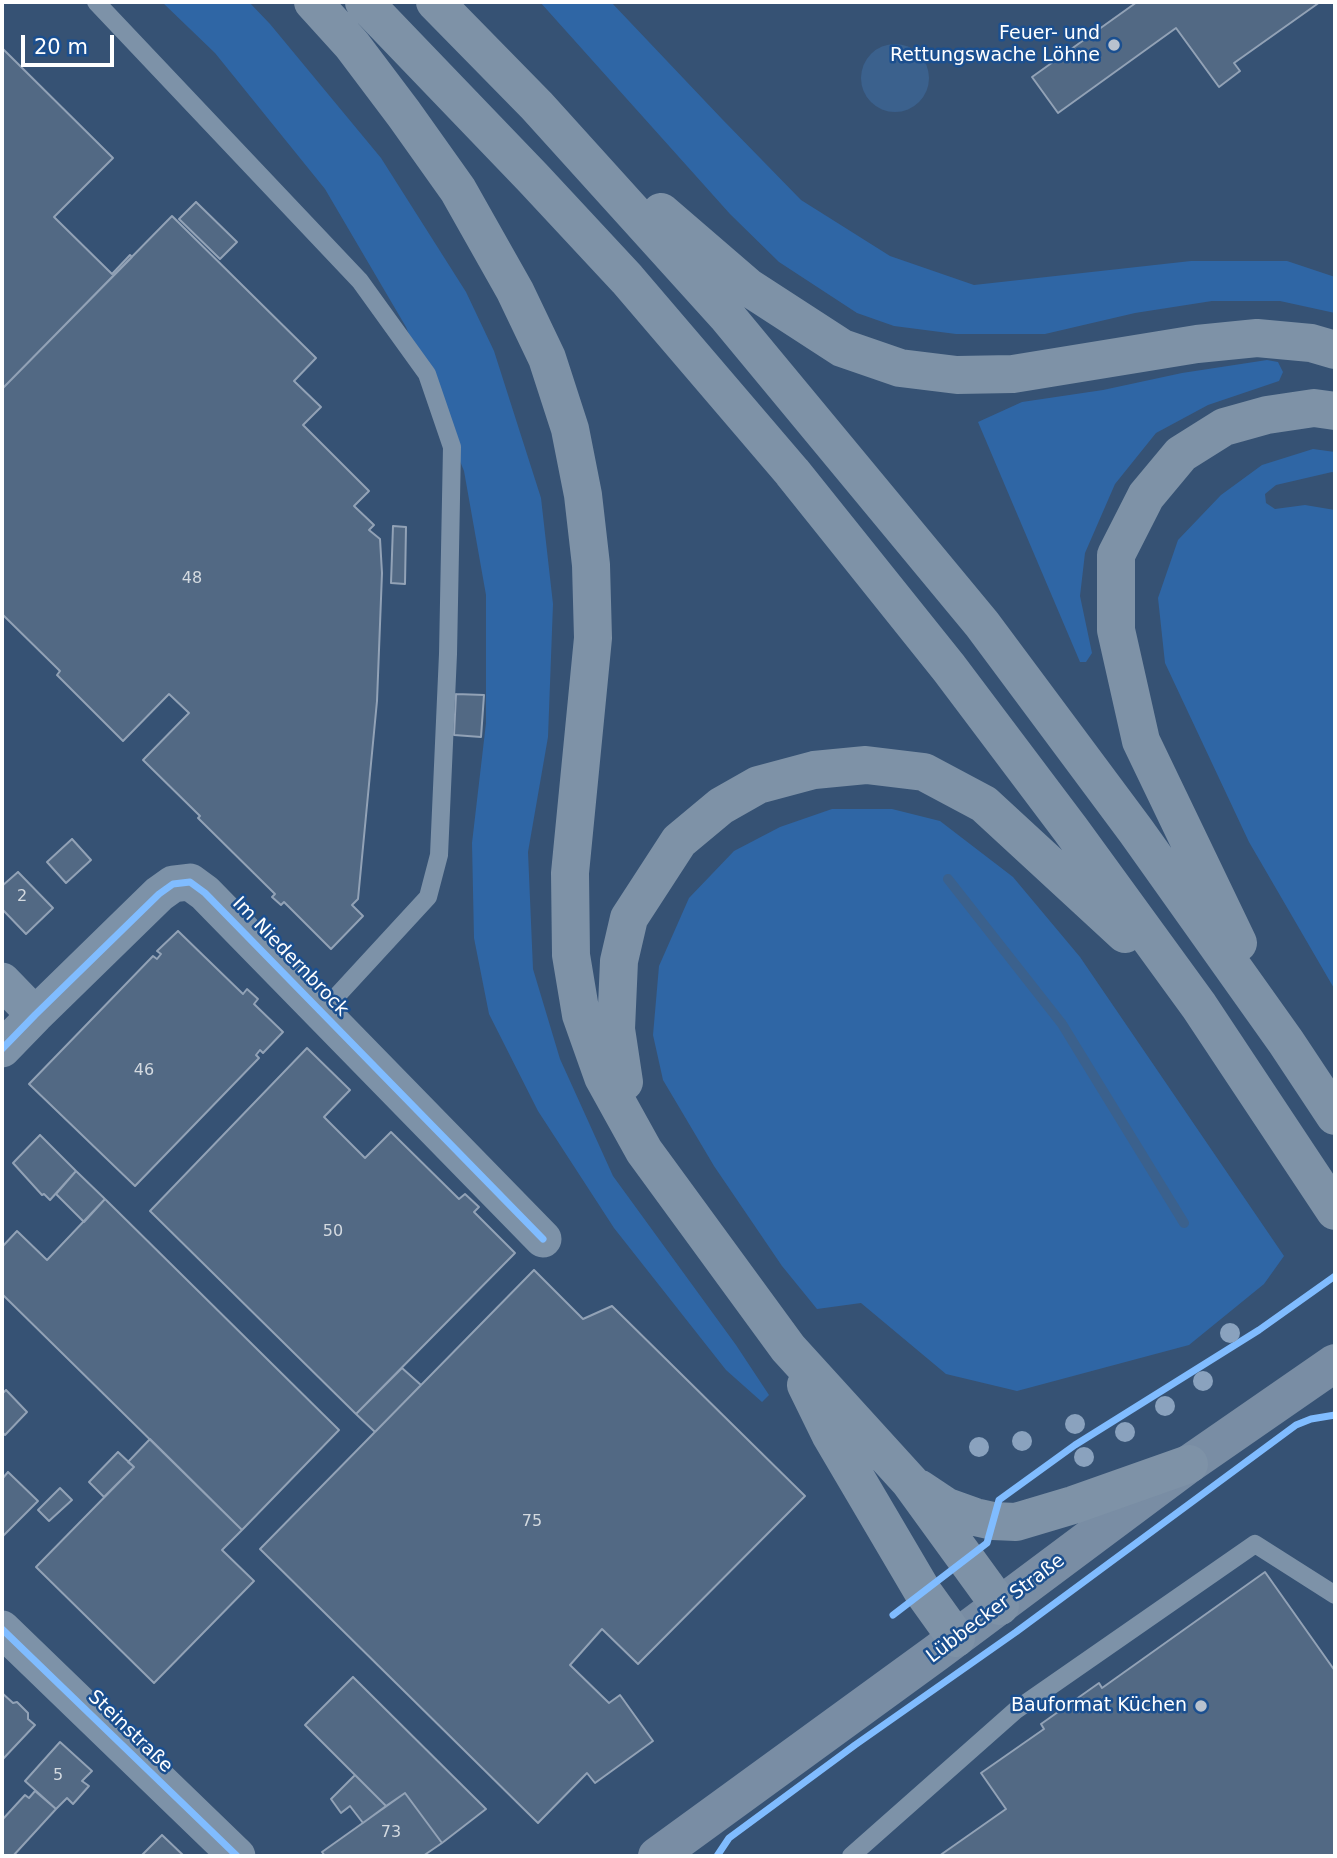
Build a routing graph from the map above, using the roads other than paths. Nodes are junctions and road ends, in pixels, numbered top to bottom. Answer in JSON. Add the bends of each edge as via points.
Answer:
{"nodes":[{"id":1,"x":96,"y":2,"type":"edge"},
{"id":2,"x":313,"y":2,"type":"edge"},
{"id":3,"x":364,"y":2,"type":"edge"},
{"id":4,"x":435,"y":2,"type":"edge"},
{"id":5,"x":537,"y":106,"type":"junction"},
{"id":6,"x":1335,"y":350,"type":"edge"},
{"id":7,"x":1335,"y":411,"type":"edge"},
{"id":8,"x":2,"y":981,"type":"edge"},
{"id":9,"x":1199,"y":1006,"type":"junction"},
{"id":10,"x":322,"y":1012,"type":"junction"},
{"id":11,"x":34,"y":1015,"type":"junction"},
{"id":12,"x":1286,"y":1042,"type":"junction"},
{"id":13,"x":2,"y":1049,"type":"edge"},
{"id":14,"x":1335,"y":1116,"type":"edge"},
{"id":15,"x":644,"y":1151,"type":"junction"},
{"id":16,"x":1332,"y":1206,"type":"edge"},
{"id":17,"x":543,"y":1239,"type":"dead end"},
{"id":18,"x":788,"y":1348,"type":"junction"},
{"id":19,"x":1335,"y":1363,"type":"edge"},
{"id":20,"x":1189,"y":1464,"type":"junction"},
{"id":21,"x":910,"y":1482,"type":"junction"},
{"id":22,"x":1335,"y":1595,"type":"edge"},
{"id":23,"x":1000,"y":1606,"type":"junction"},
{"id":24,"x":2,"y":1629,"type":"edge"},
{"id":25,"x":956,"y":1638,"type":"junction"},
{"id":26,"x":237,"y":1856,"type":"edge"},
{"id":27,"x":657,"y":1856,"type":"edge"},
{"id":28,"x":851,"y":1856,"type":"edge"}],
"edges":[{"from":1,"to":10,"type":"lane","via":[[360,281],[427,373],[452,447],[439,855],[428,897]]},
{"from":2,"to":15,"type":"highway","via":[[367,65],[458,191],[515,291],[570,429],[591,565],[593,638],[570,873],[571,955],[582,1015],[603,1077]]},
{"from":3,"to":9,"type":"highway","via":[[627,279],[792,472],[957,679]]},
{"from":4,"to":5,"type":"highway"},
{"from":5,"to":6,"type":"highway","via":[[748,286],[842,348],[900,368],[957,375],[1013,374],[1257,338]]},
{"from":5,"to":12,"type":"highway","via":[[726,315],[982,624]]},
{"from":7,"to":12,"type":"highway","via":[[1314,408],[1224,427],[1181,454],[1146,496],[1116,555],[1116,630],[1141,741]]},
{"from":8,"to":11,"type":"street"},
{"from":9,"to":15,"type":"highway","via":[[984,804],[924,772],[866,765],[814,770],[758,785],[721,806],[679,841],[629,918],[619,961],[615,1029],[626,1092]]},
{"from":9,"to":16,"type":"highway"},
{"from":10,"to":11,"type":"street","name":"Im Niedernbrock","via":[[190,882],[173,884],[159,894]]},
{"from":10,"to":17,"type":"street","name":"Im Niedernbrock"},
{"from":11,"to":13,"type":"street","name":"Im Niedernbrock"},
{"from":12,"to":14,"type":"highway"},
{"from":15,"to":18,"type":"highway"},
{"from":18,"to":21,"type":"highway"},
{"from":18,"to":25,"type":"highway","via":[[830,1434],[923,1592]]},
{"from":19,"to":20,"type":"main road","name":"Lübbecker Straße"},
{"from":20,"to":21,"type":"highway","via":[[1016,1522],[965,1514]]},
{"from":20,"to":23,"type":"main road","name":"Lübbecker Straße"},
{"from":21,"to":23,"type":"highway"},
{"from":22,"to":28,"type":"lane","via":[[1255,1544],[1016,1710]]},
{"from":23,"to":25,"type":"main road","name":"Lübbecker Straße"},
{"from":24,"to":26,"type":"street","name":"Steinstraße"},
{"from":25,"to":27,"type":"main road","name":"Lübbecker Straße"}]}
